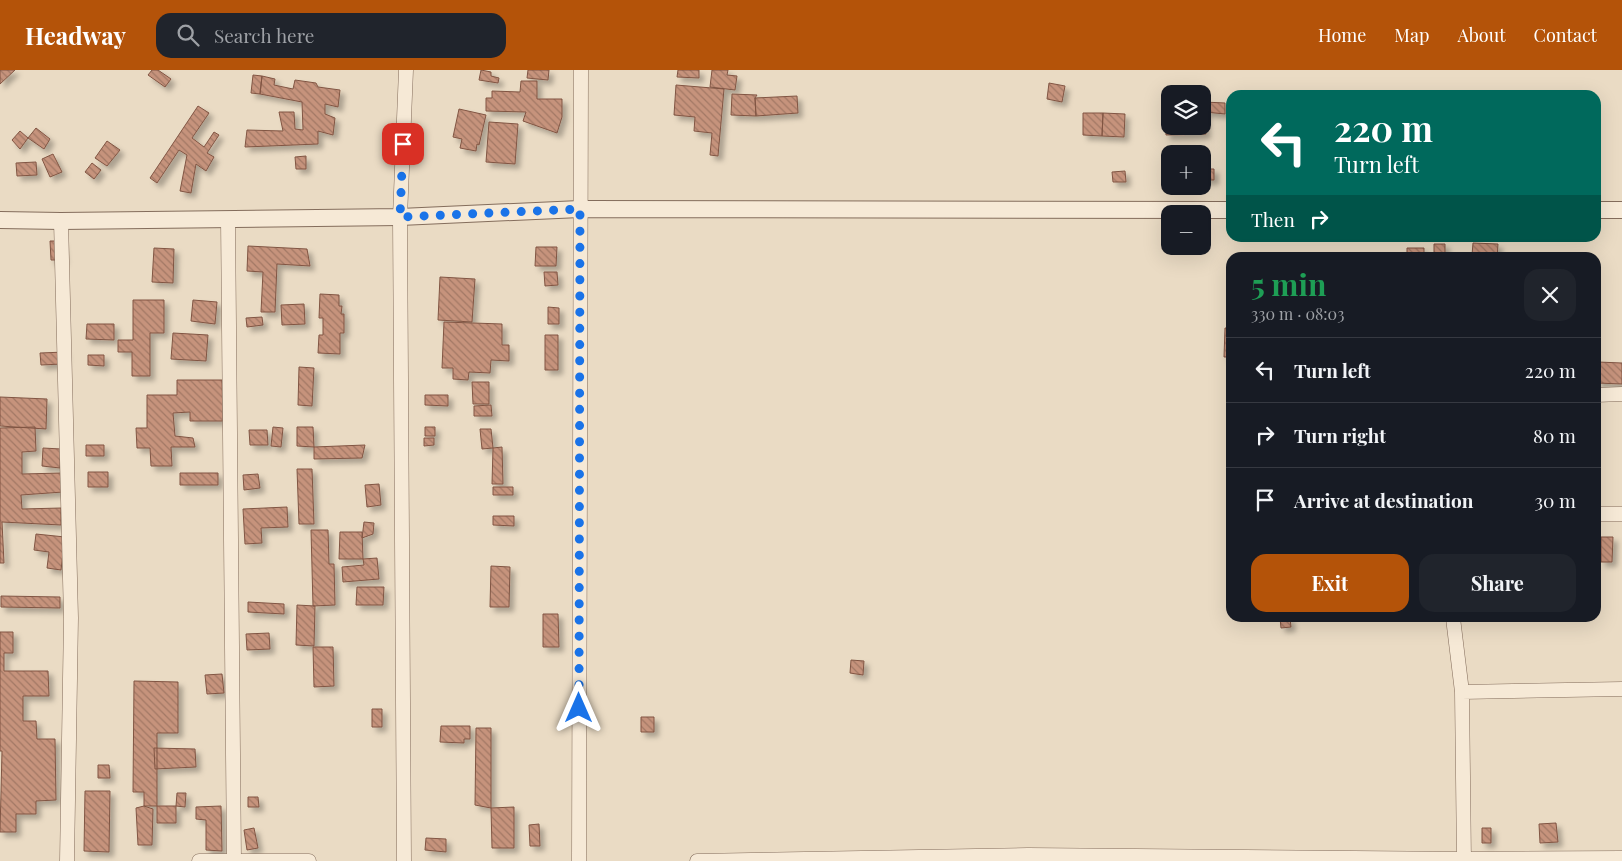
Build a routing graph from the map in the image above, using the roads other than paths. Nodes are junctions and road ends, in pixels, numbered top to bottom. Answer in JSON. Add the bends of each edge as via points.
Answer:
{"nodes":[{"id":1,"x":406,"y":70,"type":"edge"},
{"id":2,"x":580,"y":70,"type":"edge"},
{"id":3,"x":580,"y":209,"type":"junction"},
{"id":4,"x":1226,"y":210,"type":"edge"},
{"id":5,"x":1601,"y":210,"type":"edge"},
{"id":6,"x":1622,"y":210,"type":"edge"},
{"id":7,"x":400,"y":217,"type":"junction"},
{"id":8,"x":228,"y":219,"type":"junction"},
{"id":9,"x":0,"y":220,"type":"edge"},
{"id":10,"x":61,"y":221,"type":"junction"},
{"id":11,"x":1622,"y":394,"type":"edge"},
{"id":12,"x":1601,"y":395,"type":"edge"},
{"id":13,"x":1601,"y":514,"type":"edge"},
{"id":14,"x":1622,"y":514,"type":"edge"},
{"id":15,"x":1453,"y":622,"type":"edge"},
{"id":16,"x":1622,"y":689,"type":"edge"},
{"id":17,"x":1462,"y":692,"type":"junction"},
{"id":18,"x":1028,"y":858,"type":"edge"},
{"id":19,"x":1622,"y":858,"type":"edge"},
{"id":20,"x":234,"y":860,"type":"edge"},
{"id":21,"x":1464,"y":860,"type":"edge"},
{"id":22,"x":67,"y":861,"type":"edge"},
{"id":23,"x":199,"y":861,"type":"edge"},
{"id":24,"x":309,"y":861,"type":"edge"},
{"id":25,"x":404,"y":861,"type":"edge"},
{"id":26,"x":579,"y":861,"type":"edge"},
{"id":27,"x":697,"y":861,"type":"edge"}],
"edges":[{"from":1,"to":7,"type":"street"},
{"from":2,"to":3,"type":"street"},
{"from":3,"to":4,"type":"street"},
{"from":3,"to":7,"type":"street"},
{"from":3,"to":26,"type":"street"},
{"from":5,"to":6,"type":"street"},
{"from":7,"to":8,"type":"street"},
{"from":7,"to":25,"type":"street"},
{"from":8,"to":10,"type":"street"},
{"from":8,"to":20,"type":"street"},
{"from":9,"to":10,"type":"street"},
{"from":10,"to":22,"type":"street","via":[[71,618]]},
{"from":11,"to":12,"type":"street"},
{"from":13,"to":14,"type":"street"},
{"from":15,"to":17,"type":"street"},
{"from":16,"to":17,"type":"street"},
{"from":17,"to":21,"type":"street"},
{"from":18,"to":21,"type":"street"},
{"from":18,"to":27,"type":"street"},
{"from":19,"to":21,"type":"street"},
{"from":20,"to":23,"type":"street"},
{"from":20,"to":24,"type":"street"}]}
